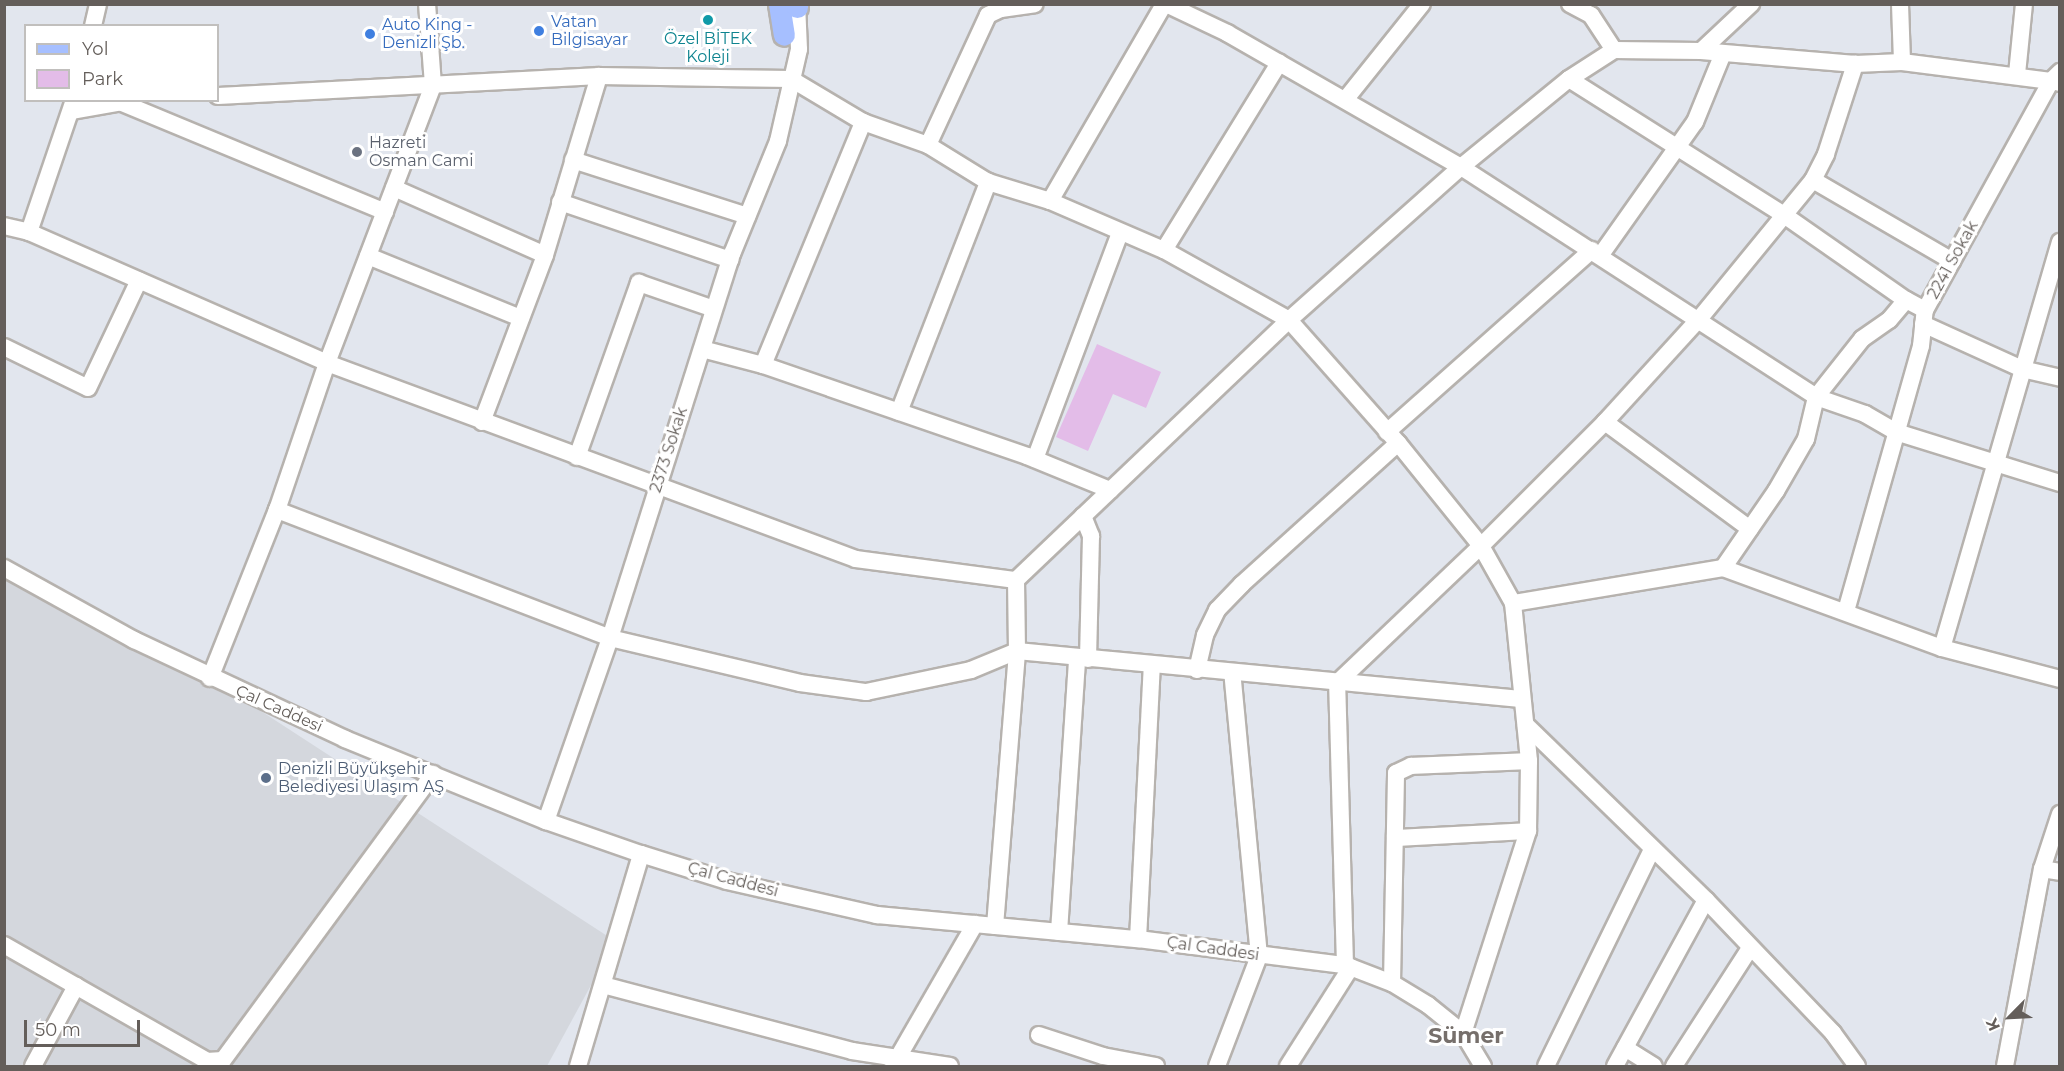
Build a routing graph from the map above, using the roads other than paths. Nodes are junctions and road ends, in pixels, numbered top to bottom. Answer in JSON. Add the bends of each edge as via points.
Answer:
{"nodes":[{"id":1,"x":98,"y":4,"type":"edge"},
{"id":2,"x":427,"y":4,"type":"edge"},
{"id":3,"x":1035,"y":4,"type":"edge"},
{"id":4,"x":1165,"y":4,"type":"edge"},
{"id":5,"x":1422,"y":4,"type":"edge"},
{"id":6,"x":1570,"y":4,"type":"edge"},
{"id":7,"x":1751,"y":4,"type":"edge"},
{"id":8,"x":1900,"y":4,"type":"edge"},
{"id":9,"x":2024,"y":4,"type":"edge"},
{"id":10,"x":790,"y":5,"type":"edge"},
{"id":11,"x":988,"y":10,"type":"edge"},
{"id":12,"x":93,"y":24,"type":"edge"},
{"id":13,"x":784,"y":35,"type":"joint"},
{"id":14,"x":1614,"y":50,"type":"junction"},
{"id":15,"x":1701,"y":51,"type":"junction"},
{"id":16,"x":1722,"y":56,"type":"junction"},
{"id":17,"x":1902,"y":62,"type":"junction"},
{"id":18,"x":1280,"y":63,"type":"junction"},
{"id":19,"x":1855,"y":64,"type":"junction"},
{"id":20,"x":2017,"y":74,"type":"junction"},
{"id":21,"x":599,"y":76,"type":"junction"},
{"id":22,"x":791,"y":79,"type":"junction"},
{"id":23,"x":1569,"y":79,"type":"junction"},
{"id":24,"x":2057,"y":79,"type":"edge"},
{"id":25,"x":433,"y":85,"type":"junction"},
{"id":26,"x":219,"y":96,"type":"edge"},
{"id":27,"x":1345,"y":100,"type":"junction"},
{"id":28,"x":120,"y":102,"type":"edge"},
{"id":29,"x":72,"y":106,"type":"edge"},
{"id":30,"x":863,"y":122,"type":"junction"},
{"id":31,"x":928,"y":145,"type":"junction"},
{"id":32,"x":1677,"y":145,"type":"junction"},
{"id":33,"x":573,"y":160,"type":"junction"},
{"id":34,"x":1461,"y":167,"type":"junction"},
{"id":35,"x":1813,"y":180,"type":"junction"},
{"id":36,"x":988,"y":182,"type":"junction"},
{"id":37,"x":394,"y":188,"type":"junction"},
{"id":38,"x":1050,"y":201,"type":"junction"},
{"id":39,"x":560,"y":202,"type":"junction"},
{"id":40,"x":385,"y":212,"type":"junction"},
{"id":41,"x":1785,"y":215,"type":"junction"},
{"id":42,"x":747,"y":216,"type":"junction"},
{"id":43,"x":4,"y":226,"type":"edge"},
{"id":44,"x":29,"y":232,"type":"junction"},
{"id":45,"x":1120,"y":233,"type":"junction"},
{"id":46,"x":2060,"y":242,"type":"edge"},
{"id":47,"x":1164,"y":250,"type":"junction"},
{"id":48,"x":1596,"y":253,"type":"junction"},
{"id":49,"x":544,"y":255,"type":"junction"},
{"id":50,"x":368,"y":256,"type":"junction"},
{"id":51,"x":730,"y":260,"type":"junction"},
{"id":52,"x":1953,"y":261,"type":"junction"},
{"id":53,"x":139,"y":280,"type":"junction"},
{"id":54,"x":1906,"y":300,"type":"junction"},
{"id":55,"x":714,"y":309,"type":"junction"},
{"id":56,"x":1924,"y":317,"type":"junction"},
{"id":57,"x":521,"y":318,"type":"junction"},
{"id":58,"x":1700,"y":318,"type":"junction"},
{"id":59,"x":1289,"y":320,"type":"junction"},
{"id":60,"x":4,"y":347,"type":"edge"},
{"id":61,"x":702,"y":349,"type":"junction"},
{"id":62,"x":327,"y":363,"type":"junction"},
{"id":63,"x":763,"y":365,"type":"junction"},
{"id":64,"x":2022,"y":369,"type":"junction"},
{"id":65,"x":2060,"y":378,"type":"edge"},
{"id":66,"x":1816,"y":397,"type":"junction"},
{"id":67,"x":899,"y":412,"type":"junction"},
{"id":68,"x":482,"y":422,"type":"junction"},
{"id":69,"x":1605,"y":422,"type":"junction"},
{"id":70,"x":1896,"y":432,"type":"junction"},
{"id":71,"x":1393,"y":437,"type":"junction"},
{"id":72,"x":577,"y":458,"type":"junction"},
{"id":73,"x":1035,"y":459,"type":"junction"},
{"id":74,"x":1995,"y":465,"type":"junction"},
{"id":75,"x":2060,"y":483,"type":"edge"},
{"id":76,"x":657,"y":488,"type":"junction"},
{"id":77,"x":1110,"y":490,"type":"junction"},
{"id":78,"x":277,"y":510,"type":"junction"},
{"id":79,"x":1083,"y":516,"type":"junction"},
{"id":80,"x":1750,"y":528,"type":"junction"},
{"id":81,"x":1481,"y":546,"type":"junction"},
{"id":82,"x":4,"y":568,"type":"edge"},
{"id":83,"x":1723,"y":568,"type":"junction"},
{"id":84,"x":1016,"y":580,"type":"junction"},
{"id":85,"x":1513,"y":603,"type":"junction"},
{"id":86,"x":1846,"y":611,"type":"junction"},
{"id":87,"x":610,"y":639,"type":"junction"},
{"id":88,"x":1942,"y":648,"type":"junction"},
{"id":89,"x":1017,"y":651,"type":"junction"},
{"id":90,"x":1082,"y":658,"type":"junction"},
{"id":91,"x":1152,"y":666,"type":"junction"},
{"id":92,"x":1197,"y":670,"type":"junction"},
{"id":93,"x":1232,"y":673,"type":"junction"},
{"id":94,"x":210,"y":678,"type":"junction"},
{"id":95,"x":2060,"y":679,"type":"edge"},
{"id":96,"x":1336,"y":682,"type":"junction"},
{"id":97,"x":1521,"y":699,"type":"junction"},
{"id":98,"x":1526,"y":725,"type":"junction"},
{"id":99,"x":1529,"y":761,"type":"junction"},
{"id":100,"x":432,"y":774,"type":"junction"},
{"id":101,"x":2060,"y":814,"type":"edge"},
{"id":102,"x":546,"y":821,"type":"junction"},
{"id":103,"x":1528,"y":831,"type":"junction"},
{"id":104,"x":1395,"y":838,"type":"junction"},
{"id":105,"x":1652,"y":850,"type":"junction"},
{"id":106,"x":641,"y":854,"type":"junction"},
{"id":107,"x":2042,"y":868,"type":"junction"},
{"id":108,"x":2060,"y":872,"type":"edge"},
{"id":109,"x":1706,"y":900,"type":"junction"},
{"id":110,"x":975,"y":924,"type":"junction"},
{"id":111,"x":995,"y":926,"type":"junction"},
{"id":112,"x":1059,"y":932,"type":"junction"},
{"id":113,"x":1138,"y":939,"type":"junction"},
{"id":114,"x":4,"y":945,"type":"edge"},
{"id":115,"x":1750,"y":948,"type":"junction"},
{"id":116,"x":1259,"y":956,"type":"junction"},
{"id":117,"x":1348,"y":966,"type":"junction"},
{"id":118,"x":1392,"y":983,"type":"junction"},
{"id":119,"x":603,"y":985,"type":"junction"},
{"id":120,"x":76,"y":986,"type":"junction"},
{"id":121,"x":1463,"y":1033,"type":"junction"},
{"id":122,"x":1039,"y":1035,"type":"dead end"},
{"id":123,"x":1625,"y":1048,"type":"junction"},
{"id":124,"x":894,"y":1063,"type":"edge"},
{"id":125,"x":33,"y":1066,"type":"edge"},
{"id":126,"x":578,"y":1066,"type":"edge"},
{"id":127,"x":950,"y":1066,"type":"edge"},
{"id":128,"x":1156,"y":1066,"type":"edge"},
{"id":129,"x":1217,"y":1066,"type":"edge"},
{"id":130,"x":1288,"y":1066,"type":"edge"},
{"id":131,"x":1483,"y":1066,"type":"edge"},
{"id":132,"x":1546,"y":1066,"type":"edge"},
{"id":133,"x":1615,"y":1066,"type":"edge"},
{"id":134,"x":1654,"y":1066,"type":"edge"},
{"id":135,"x":1674,"y":1066,"type":"edge"},
{"id":136,"x":1857,"y":1066,"type":"edge"},
{"id":137,"x":2005,"y":1066,"type":"edge"}],
"edges":[{"from":1,"to":12,"type":"street"},
{"from":2,"to":25,"type":"street"},
{"from":3,"to":11,"type":"street"},
{"from":4,"to":18,"type":"street"},
{"from":4,"to":38,"type":"street"},
{"from":5,"to":27,"type":"street"},
{"from":6,"to":14,"type":"street","via":[[1591,15]]},
{"from":7,"to":15,"type":"street"},
{"from":8,"to":17,"type":"street"},
{"from":9,"to":20,"type":"street"},
{"from":10,"to":13,"type":"main road"},
{"from":10,"to":22,"type":"street","name":"2373 Sokak","via":[[799,49]]},
{"from":11,"to":31,"type":"street"},
{"from":13,"to":22,"type":"street"},
{"from":14,"to":15,"type":"street"},
{"from":14,"to":23,"type":"street"},
{"from":15,"to":16,"type":"street"},
{"from":16,"to":19,"type":"street"},
{"from":16,"to":32,"type":"street","via":[[1695,122]]},
{"from":17,"to":19,"type":"street"},
{"from":17,"to":20,"type":"street"},
{"from":18,"to":27,"type":"street"},
{"from":18,"to":47,"type":"street"},
{"from":19,"to":35,"type":"street","via":[[1826,154]]},
{"from":20,"to":24,"type":"street"},
{"from":21,"to":22,"type":"street"},
{"from":21,"to":25,"type":"street"},
{"from":21,"to":33,"type":"street"},
{"from":22,"to":30,"type":"street"},
{"from":22,"to":42,"type":"street","name":"2373 Sokak","via":[[778,141]]},
{"from":23,"to":32,"type":"street"},
{"from":23,"to":34,"type":"street"},
{"from":24,"to":52,"type":"street","name":"2241 Sokak"},
{"from":25,"to":26,"type":"street"},
{"from":25,"to":37,"type":"street"},
{"from":27,"to":34,"type":"street"},
{"from":28,"to":29,"type":"street"},
{"from":28,"to":40,"type":"street"},
{"from":29,"to":44,"type":"street"},
{"from":30,"to":31,"type":"street"},
{"from":30,"to":63,"type":"street"},
{"from":31,"to":36,"type":"street"},
{"from":32,"to":41,"type":"street"},
{"from":32,"to":48,"type":"street"},
{"from":33,"to":39,"type":"street"},
{"from":33,"to":42,"type":"street"},
{"from":34,"to":48,"type":"street"},
{"from":34,"to":59,"type":"street"},
{"from":35,"to":41,"type":"street"},
{"from":35,"to":52,"type":"street"},
{"from":36,"to":38,"type":"street"},
{"from":36,"to":67,"type":"street"},
{"from":37,"to":40,"type":"street"},
{"from":37,"to":49,"type":"street"},
{"from":38,"to":45,"type":"street"},
{"from":39,"to":49,"type":"street"},
{"from":39,"to":51,"type":"street"},
{"from":40,"to":50,"type":"street"},
{"from":41,"to":54,"type":"street"},
{"from":41,"to":58,"type":"street"},
{"from":42,"to":51,"type":"street","name":"2373 Sokak"},
{"from":43,"to":44,"type":"street"},
{"from":44,"to":53,"type":"street"},
{"from":45,"to":47,"type":"street"},
{"from":45,"to":73,"type":"street"},
{"from":46,"to":64,"type":"street"},
{"from":47,"to":59,"type":"street"},
{"from":48,"to":58,"type":"street"},
{"from":48,"to":71,"type":"street"},
{"from":49,"to":57,"type":"street"},
{"from":50,"to":57,"type":"street"},
{"from":50,"to":62,"type":"street"},
{"from":51,"to":55,"type":"street","name":"2373 Sokak"},
{"from":52,"to":56,"type":"street","name":"2241 Sokak"},
{"from":53,"to":60,"type":"street","via":[[88,388]]},
{"from":53,"to":62,"type":"street"},
{"from":54,"to":56,"type":"street","name":"2241 Sokak"},
{"from":54,"to":66,"type":"street","name":"2241 Sokak","via":[[1889,320],[1863,339]]},
{"from":55,"to":61,"type":"street","name":"2373 Sokak"},
{"from":55,"to":72,"type":"street","via":[[639,283]]},
{"from":56,"to":64,"type":"street"},
{"from":56,"to":70,"type":"street","via":[[1921,346]]},
{"from":57,"to":68,"type":"street"},
{"from":58,"to":66,"type":"street"},
{"from":58,"to":69,"type":"street"},
{"from":59,"to":71,"type":"street"},
{"from":59,"to":77,"type":"street"},
{"from":61,"to":63,"type":"street"},
{"from":61,"to":76,"type":"street","name":"2373 Sokak"},
{"from":62,"to":68,"type":"street"},
{"from":62,"to":78,"type":"street"},
{"from":63,"to":67,"type":"street"},
{"from":64,"to":65,"type":"street"},
{"from":64,"to":74,"type":"street"},
{"from":66,"to":70,"type":"street","via":[[1865,414]]},
{"from":66,"to":80,"type":"street","via":[[1806,439]]},
{"from":67,"to":73,"type":"street"},
{"from":68,"to":72,"type":"street"},
{"from":69,"to":80,"type":"street"},
{"from":69,"to":81,"type":"street"},
{"from":70,"to":74,"type":"street"},
{"from":70,"to":86,"type":"street"},
{"from":71,"to":81,"type":"street"},
{"from":71,"to":92,"type":"street","via":[[1217,610],[1205,635]]},
{"from":72,"to":76,"type":"street"},
{"from":73,"to":77,"type":"street"},
{"from":74,"to":75,"type":"street"},
{"from":74,"to":88,"type":"street"},
{"from":76,"to":84,"type":"street","via":[[856,559]]},
{"from":76,"to":87,"type":"street","name":"2373 Sokak"},
{"from":77,"to":79,"type":"street"},
{"from":78,"to":87,"type":"street"},
{"from":78,"to":94,"type":"street"},
{"from":79,"to":84,"type":"street"},
{"from":79,"to":90,"type":"street","via":[[1091,536]]},
{"from":80,"to":83,"type":"street"},
{"from":81,"to":85,"type":"street"},
{"from":81,"to":96,"type":"street"},
{"from":82,"to":94,"type":"street","name":"Çal Caddesi"},
{"from":83,"to":85,"type":"street","via":[[1707,574]]},
{"from":83,"to":86,"type":"street"},
{"from":84,"to":89,"type":"street"},
{"from":85,"to":97,"type":"street"},
{"from":86,"to":88,"type":"street"},
{"from":87,"to":89,"type":"street","via":[[800,683],[866,692],[972,669]]},
{"from":87,"to":102,"type":"street","name":"2373 Sokak"},
{"from":88,"to":95,"type":"street"},
{"from":89,"to":90,"type":"street"},
{"from":89,"to":111,"type":"street"},
{"from":90,"to":91,"type":"street"},
{"from":90,"to":112,"type":"street"},
{"from":91,"to":92,"type":"street"},
{"from":91,"to":113,"type":"street"},
{"from":92,"to":93,"type":"street"},
{"from":93,"to":96,"type":"street"},
{"from":93,"to":116,"type":"street"},
{"from":94,"to":100,"type":"street","name":"Çal Caddesi"},
{"from":96,"to":97,"type":"street"},
{"from":96,"to":117,"type":"street"},
{"from":97,"to":98,"type":"street"},
{"from":98,"to":99,"type":"street"},
{"from":98,"to":105,"type":"street"},
{"from":99,"to":103,"type":"street"},
{"from":99,"to":104,"type":"street","via":[[1412,766],[1396,774]]},
{"from":100,"to":102,"type":"street","name":"Çal Caddesi"},
{"from":100,"to":120,"type":"street","via":[[223,1060],[207,1061]]},
{"from":101,"to":107,"type":"street"},
{"from":102,"to":106,"type":"street","name":"Çal Caddesi"},
{"from":103,"to":104,"type":"street"},
{"from":103,"to":121,"type":"street"},
{"from":104,"to":118,"type":"street"},
{"from":105,"to":109,"type":"street"},
{"from":105,"to":132,"type":"street"},
{"from":106,"to":110,"type":"street","name":"Çal Caddesi","via":[[728,881],[877,915]]},
{"from":106,"to":119,"type":"street"},
{"from":107,"to":108,"type":"street"},
{"from":107,"to":137,"type":"street"},
{"from":109,"to":115,"type":"street"},
{"from":109,"to":123,"type":"street"},
{"from":110,"to":111,"type":"street","name":"Çal Caddesi"},
{"from":110,"to":124,"type":"street"},
{"from":111,"to":112,"type":"street","name":"Çal Caddesi"},
{"from":112,"to":113,"type":"street","name":"Çal Caddesi"},
{"from":113,"to":116,"type":"street","name":"Çal Caddesi"},
{"from":114,"to":120,"type":"street"},
{"from":115,"to":135,"type":"street"},
{"from":115,"to":136,"type":"street","via":[[1833,1033]]},
{"from":116,"to":117,"type":"street","name":"Çal Caddesi"},
{"from":116,"to":129,"type":"street"},
{"from":117,"to":118,"type":"street","name":"Çal Caddesi"},
{"from":117,"to":130,"type":"street"},
{"from":118,"to":121,"type":"street","name":"Çal Caddesi"},
{"from":119,"to":124,"type":"street"},
{"from":119,"to":126,"type":"street"},
{"from":120,"to":125,"type":"street"},
{"from":121,"to":131,"type":"street","name":"Çal Caddesi"},
{"from":122,"to":128,"type":"street","via":[[1103,1056]]},
{"from":123,"to":133,"type":"street"},
{"from":123,"to":134,"type":"street"},
{"from":124,"to":127,"type":"street"}]}
